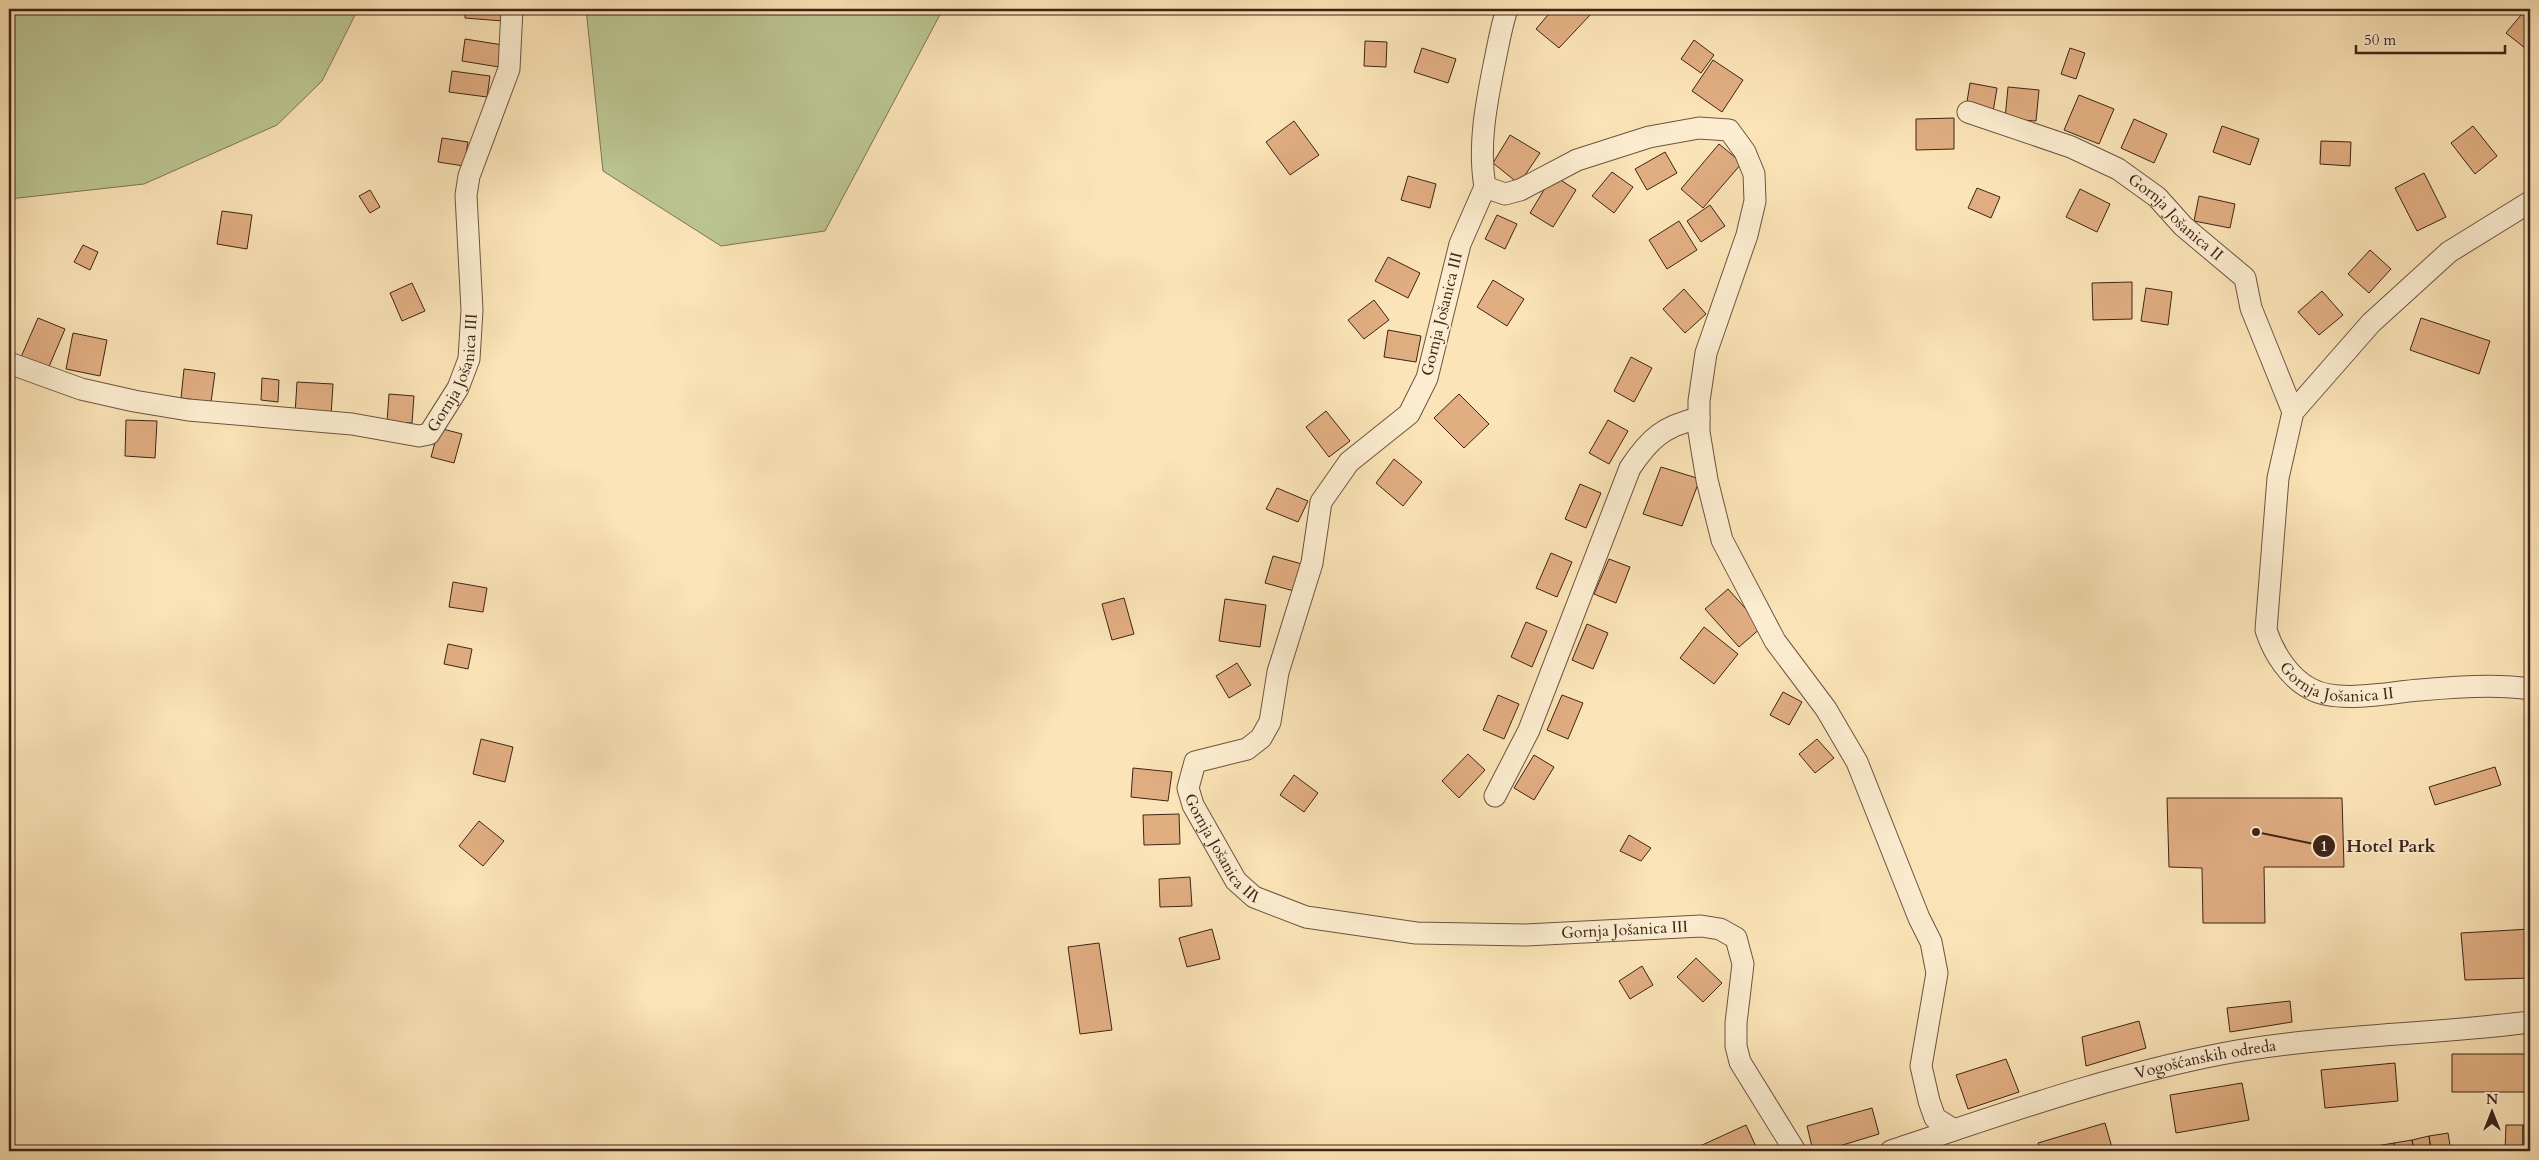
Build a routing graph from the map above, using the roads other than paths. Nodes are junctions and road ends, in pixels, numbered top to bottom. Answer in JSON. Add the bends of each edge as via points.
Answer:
{"nodes":[{"id":1,"x":512,"y":9,"type":"edge"},
{"id":2,"x":1507,"y":9,"type":"edge"},
{"id":3,"x":1968,"y":112,"type":"dead end"},
{"id":4,"x":1485,"y":187,"type":"junction"},
{"id":5,"x":2530,"y":202,"type":"edge"},
{"id":6,"x":9,"y":364,"type":"edge"},
{"id":7,"x":2292,"y":412,"type":"junction"},
{"id":8,"x":1699,"y":418,"type":"junction"},
{"id":9,"x":2530,"y":690,"type":"edge"},
{"id":10,"x":1495,"y":796,"type":"dead end"},
{"id":11,"x":2530,"y":1022,"type":"edge"},
{"id":12,"x":1954,"y":1130,"type":"junction"},
{"id":13,"x":1794,"y":1151,"type":"edge"},
{"id":14,"x":1890,"y":1151,"type":"edge"}],
"edges":[{"from":1,"to":6,"type":"street","name":"Gornja Jošanica III","via":[[508,69],[468,176],[466,195],[472,310],[469,359],[458,388],[429,434],[419,436],[352,424],[188,410],[134,401],[81,389]]},
{"from":2,"to":4,"type":"street","via":[[1484,116],[1482,168]]},
{"from":3,"to":7,"type":"street","name":"Gornja Jošanica II","via":[[2071,147],[2118,169],[2157,197],[2182,226],[2245,278],[2251,308]]},
{"from":4,"to":8,"type":"street","via":[[1505,194],[1520,190],[1577,160],[1649,137],[1699,128],[1729,130],[1745,152],[1754,174],[1755,201],[1747,235],[1706,353]]},
{"from":4,"to":13,"type":"street","name":"Gornja Jošanica III","via":[[1460,244],[1427,378],[1409,414],[1349,462],[1321,502],[1312,562],[1278,672],[1270,722],[1261,738],[1247,748],[1195,762],[1188,788],[1192,806],[1236,880],[1254,897],[1306,917],[1416,933],[1526,935],[1701,926],[1720,929],[1736,938],[1743,964],[1736,1023],[1740,1062]]},
{"from":5,"to":7,"type":"street","name":"Gornja Jošanica II","via":[[2449,252],[2371,323]]},
{"from":7,"to":9,"type":"street","name":"Gornja Jošanica II","via":[[2278,478],[2266,630],[2272,648],[2291,672],[2312,690],[2340,696],[2374,696],[2421,690]]},
{"from":8,"to":10,"type":"street","via":[[1663,430],[1645,445],[1630,468],[1529,730]]},
{"from":8,"to":12,"type":"street","via":[[1707,480],[1722,540],[1775,641],[1826,709],[1858,762],[1931,942],[1937,973],[1921,1066],[1935,1118]]},
{"from":11,"to":12,"type":"street","name":"Vogošćanskih odreda","via":[[2222,1054],[2122,1077]]},
{"from":12,"to":14,"type":"street","name":"Vogošćanskih odreda"}]}
